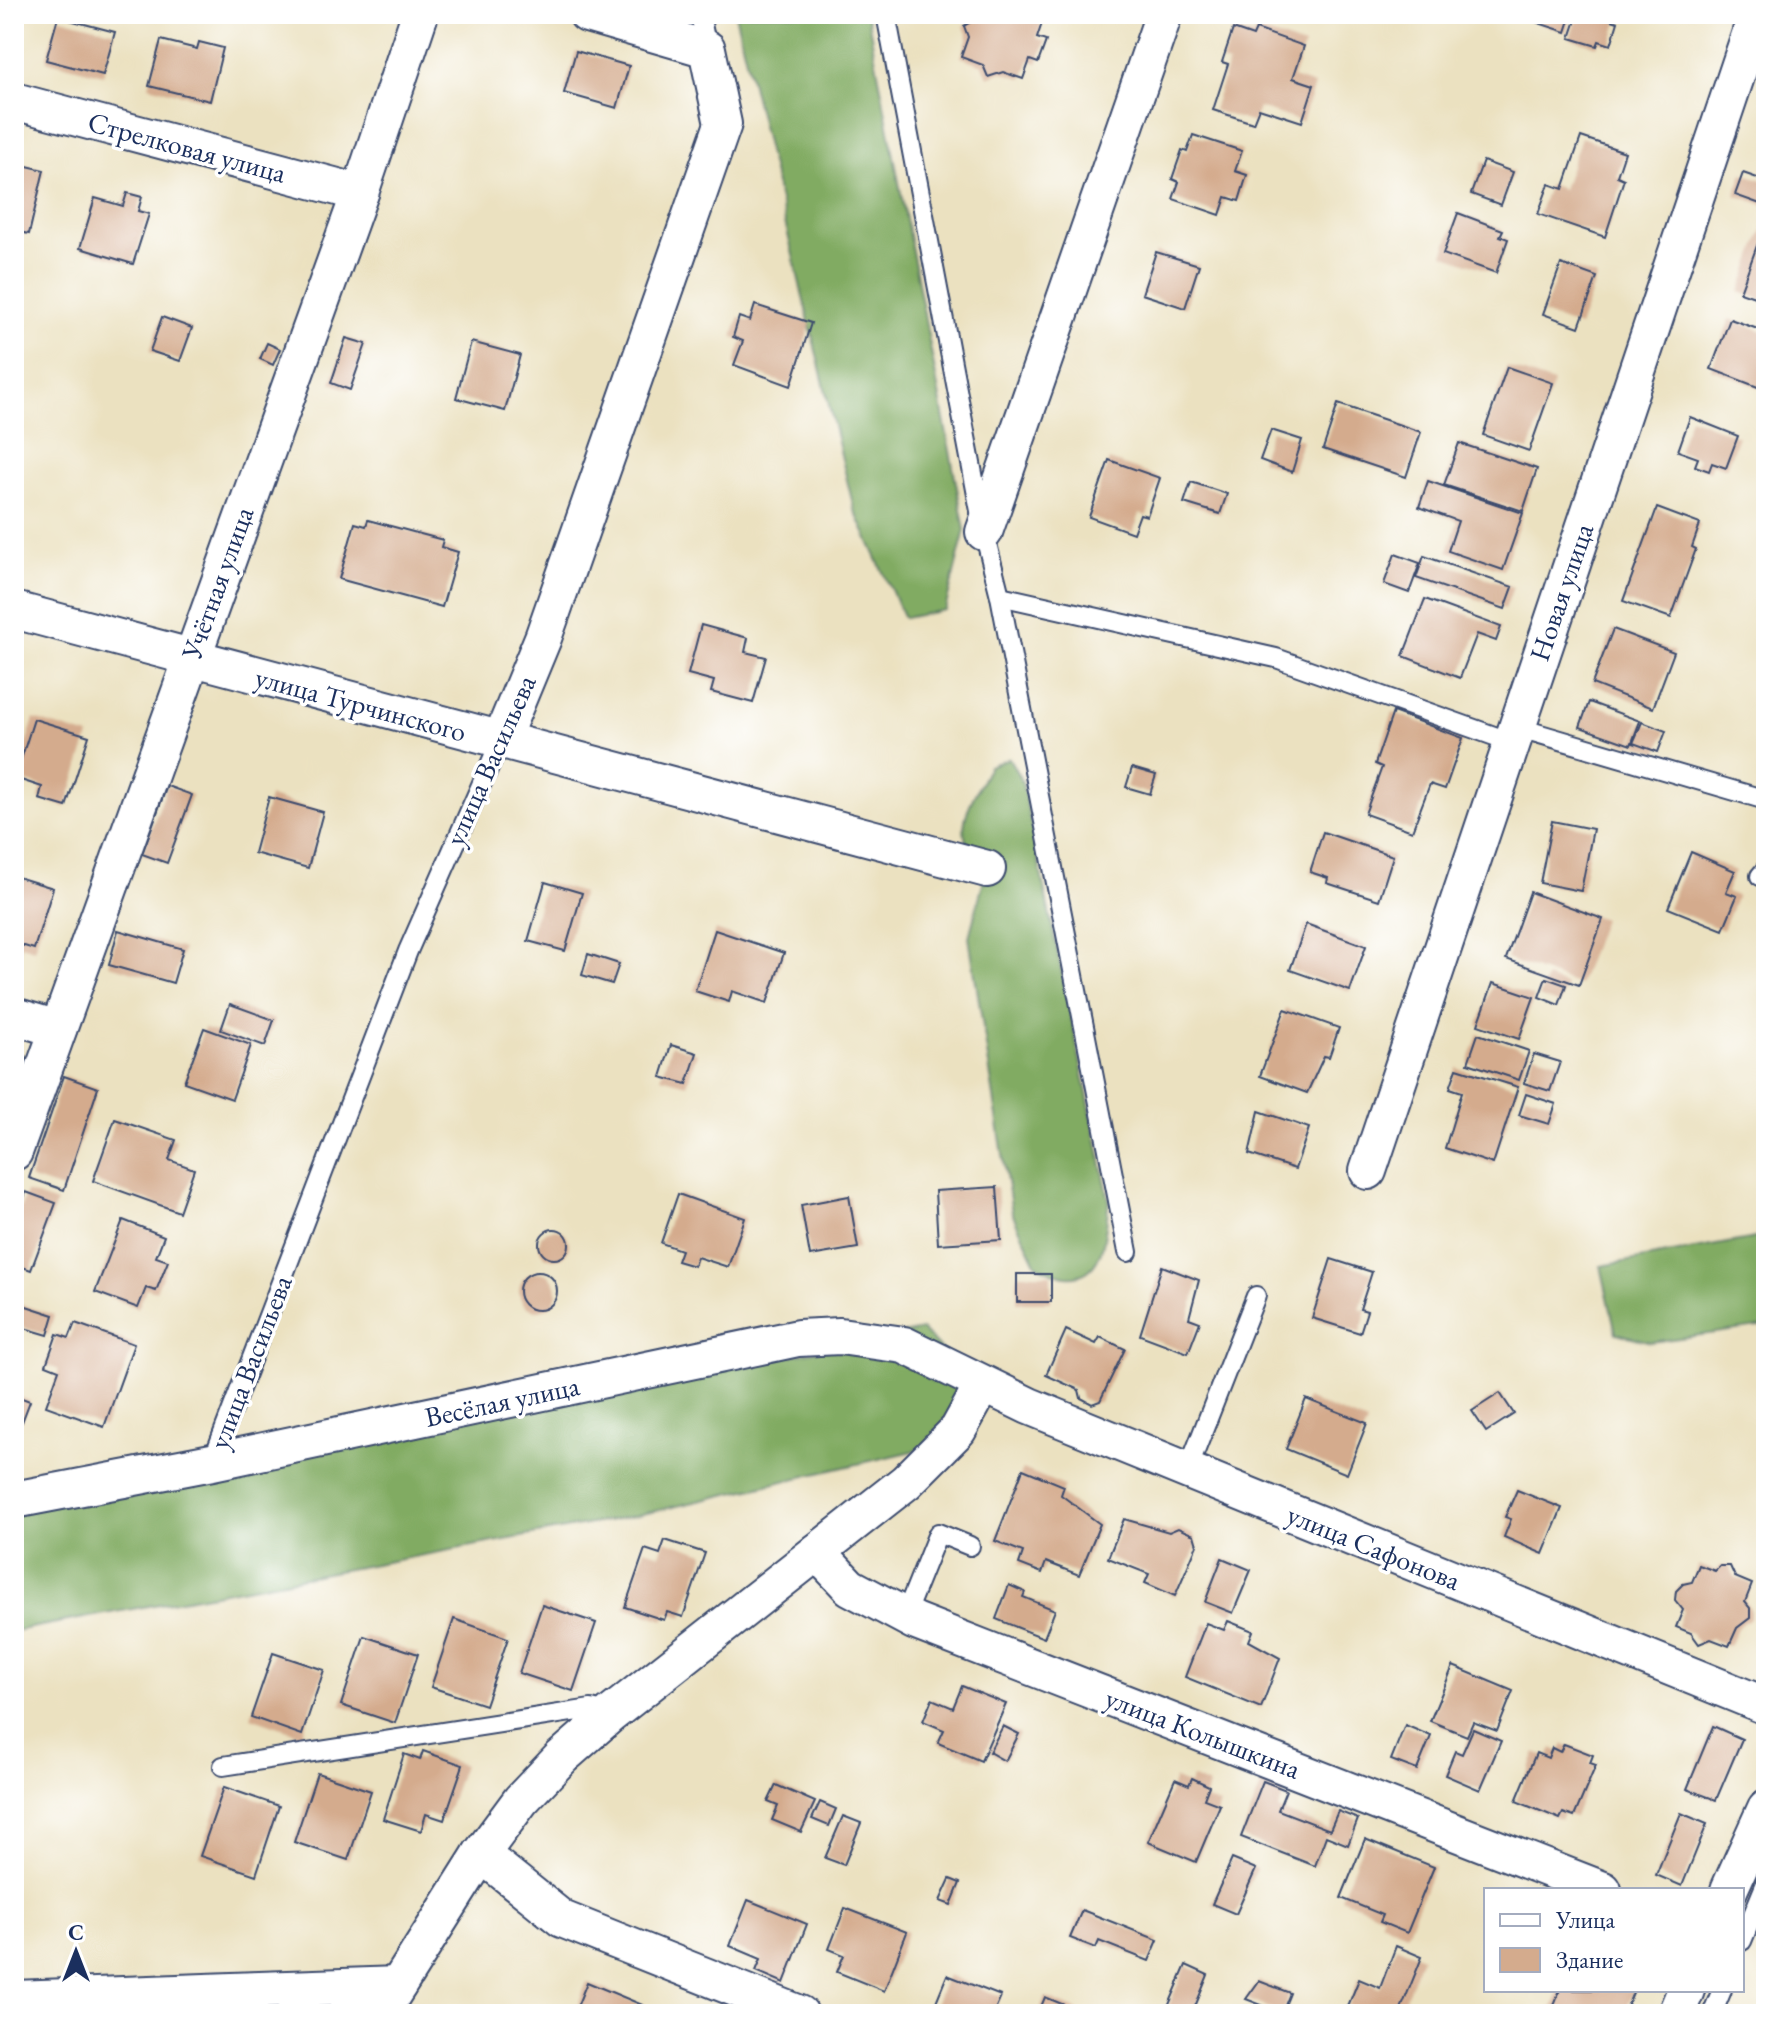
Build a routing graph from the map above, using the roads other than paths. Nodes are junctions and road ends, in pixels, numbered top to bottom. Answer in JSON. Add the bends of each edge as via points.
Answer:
{"nodes":[{"id":1,"x":420,"y":14,"type":"edge"},
{"id":2,"x":587,"y":14,"type":"edge"},
{"id":3,"x":700,"y":14,"type":"edge"},
{"id":4,"x":886,"y":14,"type":"edge"},
{"id":5,"x":1164,"y":14,"type":"edge"},
{"id":6,"x":1757,"y":14,"type":"edge"},
{"id":7,"x":707,"y":49,"type":"junction"},
{"id":8,"x":14,"y":101,"type":"edge"},
{"id":9,"x":360,"y":193,"type":"junction"},
{"id":10,"x":984,"y":532,"type":"junction"},
{"id":11,"x":1000,"y":596,"type":"junction"},
{"id":12,"x":14,"y":610,"type":"edge"},
{"id":13,"x":190,"y":657,"type":"junction"},
{"id":14,"x":1514,"y":734,"type":"junction"},
{"id":15,"x":500,"y":742,"type":"junction"},
{"id":16,"x":1766,"y":800,"type":"edge"},
{"id":17,"x":987,"y":869,"type":"dead end"},
{"id":18,"x":14,"y":1016,"type":"edge"},
{"id":19,"x":58,"y":1029,"type":"junction"},
{"id":20,"x":14,"y":1150,"type":"edge"},
{"id":21,"x":1368,"y":1171,"type":"dead end"},
{"id":22,"x":1128,"y":1252,"type":"dead end"},
{"id":23,"x":1256,"y":1296,"type":"dead end"},
{"id":24,"x":983,"y":1385,"type":"junction"},
{"id":25,"x":212,"y":1462,"type":"junction"},
{"id":26,"x":1187,"y":1472,"type":"junction"},
{"id":27,"x":14,"y":1500,"type":"edge"},
{"id":28,"x":970,"y":1546,"type":"dead end"},
{"id":29,"x":817,"y":1552,"type":"junction"},
{"id":30,"x":905,"y":1615,"type":"junction"},
{"id":31,"x":1766,"y":1706,"type":"edge"},
{"id":32,"x":611,"y":1714,"type":"junction"},
{"id":33,"x":223,"y":1766,"type":"dead end"},
{"id":34,"x":1766,"y":1808,"type":"edge"},
{"id":35,"x":481,"y":1854,"type":"junction"},
{"id":36,"x":1766,"y":1883,"type":"edge"},
{"id":37,"x":1598,"y":1888,"type":"edge"},
{"id":38,"x":1730,"y":1888,"type":"edge"},
{"id":39,"x":1744,"y":1936,"type":"edge"},
{"id":40,"x":1685,"y":1992,"type":"edge"},
{"id":41,"x":1721,"y":1992,"type":"edge"},
{"id":42,"x":14,"y":1999,"type":"edge"},
{"id":43,"x":389,"y":2000,"type":"edge"},
{"id":44,"x":800,"y":2014,"type":"edge"},
{"id":45,"x":1676,"y":2014,"type":"edge"},
{"id":46,"x":1712,"y":2014,"type":"edge"}],
"edges":[{"from":1,"to":9,"type":"street","name":"Учётная улица"},
{"from":2,"to":7,"type":"street"},
{"from":3,"to":7,"type":"lane"},
{"from":4,"to":10,"type":"lane"},
{"from":5,"to":10,"type":"street"},
{"from":6,"to":14,"type":"street","name":"Новая улица"},
{"from":7,"to":15,"type":"street","name":"улица Васильева","via":[[723,124],[543,638]]},
{"from":8,"to":9,"type":"street","name":"Стрелковая улица"},
{"from":9,"to":13,"type":"street","name":"Учётная улица"},
{"from":10,"to":11,"type":"lane"},
{"from":11,"to":14,"type":"lane","via":[[1276,658]]},
{"from":11,"to":22,"type":"lane"},
{"from":12,"to":13,"type":"street","name":"улица Турчинского"},
{"from":13,"to":15,"type":"street","name":"улица Турчинского"},
{"from":13,"to":19,"type":"street","name":"Учётная улица"},
{"from":14,"to":16,"type":"lane"},
{"from":14,"to":21,"type":"street","name":"Новая улица"},
{"from":15,"to":17,"type":"street","name":"улица Турчинского"},
{"from":15,"to":25,"type":"lane","name":"улица Васильева","via":[[408,951]]},
{"from":18,"to":19,"type":"street"},
{"from":19,"to":20,"type":"street","name":"Учётная улица"},
{"from":23,"to":26,"type":"lane"},
{"from":24,"to":25,"type":"street","name":"Весёлая улица","via":[[904,1345],[840,1336],[798,1338]]},
{"from":24,"to":26,"type":"street","name":"улица Сафонова"},
{"from":24,"to":29,"type":"street","via":[[958,1430],[906,1482]]},
{"from":25,"to":27,"type":"street","name":"Весёлая улица"},
{"from":26,"to":31,"type":"street","name":"улица Сафонова"},
{"from":28,"to":30,"type":"lane","via":[[938,1533]]},
{"from":29,"to":30,"type":"street","name":"улица Колышкина","via":[[850,1587]]},
{"from":29,"to":32,"type":"street"},
{"from":30,"to":37,"type":"street","name":"улица Колышкина"},
{"from":32,"to":33,"type":"lane","via":[[591,1709]]},
{"from":32,"to":35,"type":"street","via":[[531,1790]]},
{"from":34,"to":38,"type":"street"},
{"from":35,"to":43,"type":"street"},
{"from":35,"to":44,"type":"street","via":[[562,1919]]},
{"from":36,"to":39,"type":"lane"},
{"from":40,"to":45,"type":"street"},
{"from":41,"to":46,"type":"lane"},
{"from":42,"to":43,"type":"street"}]}
